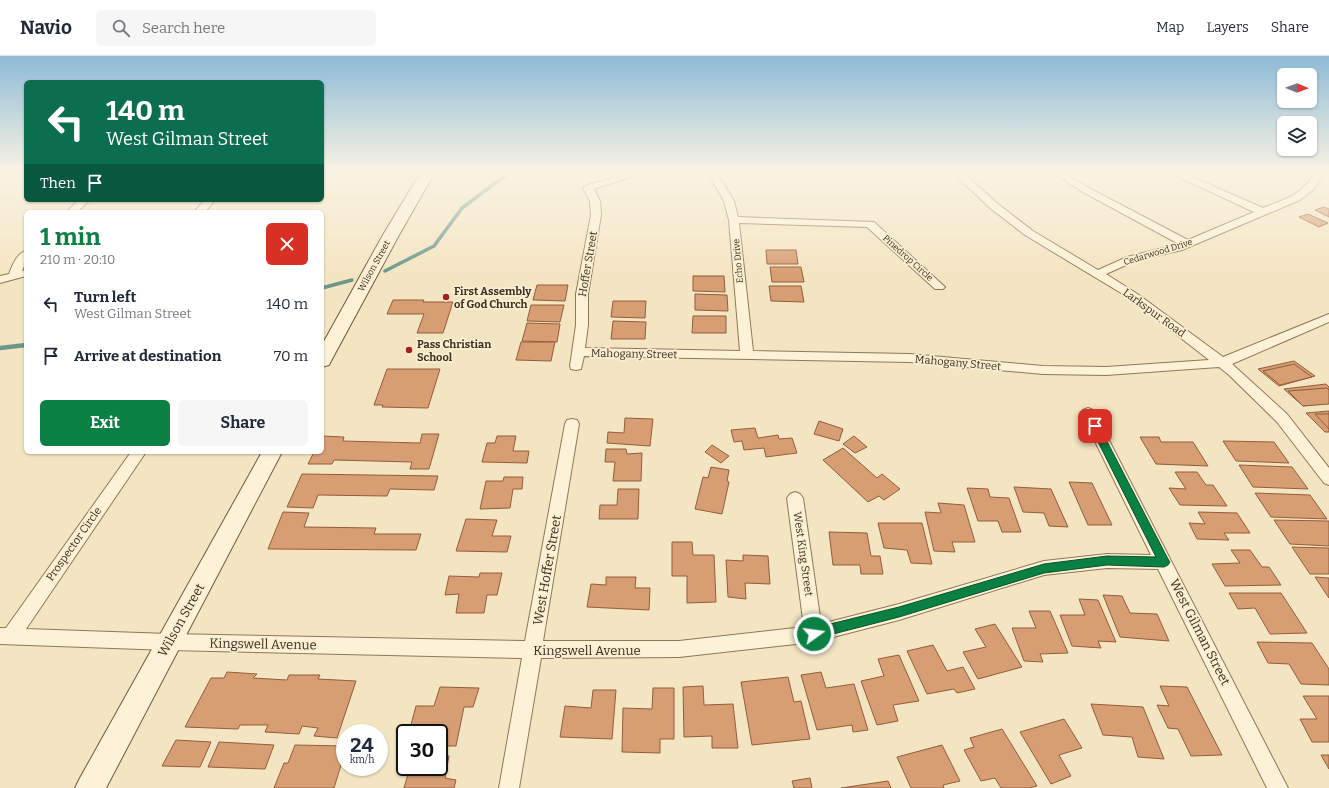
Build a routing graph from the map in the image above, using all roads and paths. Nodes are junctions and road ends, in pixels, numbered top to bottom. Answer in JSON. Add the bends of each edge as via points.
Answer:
{"nodes":[{"id":1,"x":408,"y":206,"type":"edge"},
{"id":2,"x":595,"y":206,"type":"edge"},
{"id":3,"x":731,"y":206,"type":"edge"},
{"id":4,"x":994,"y":206,"type":"edge"},
{"id":5,"x":1115,"y":206,"type":"edge"},
{"id":6,"x":1249,"y":206,"type":"edge"},
{"id":7,"x":1276,"y":206,"type":"edge"},
{"id":8,"x":1262,"y":212,"type":"junction"},
{"id":9,"x":734,"y":220,"type":"junction"},
{"id":10,"x":1188,"y":244,"type":"junction"},
{"id":11,"x":24,"y":257,"type":"edge"},
{"id":12,"x":24,"y":274,"type":"edge"},
{"id":13,"x":1097,"y":274,"type":"junction"},
{"id":14,"x":14,"y":276,"type":"junction"},
{"id":15,"x":0,"y":280,"type":"edge"},
{"id":16,"x":939,"y":287,"type":"dead end"},
{"id":17,"x":1329,"y":318,"type":"edge"},
{"id":18,"x":578,"y":352,"type":"junction"},
{"id":19,"x":747,"y":356,"type":"junction"},
{"id":20,"x":324,"y":358,"type":"edge"},
{"id":21,"x":1222,"y":363,"type":"junction"},
{"id":22,"x":576,"y":366,"type":"dead end"},
{"id":23,"x":1088,"y":413,"type":"dead end"},
{"id":24,"x":572,"y":424,"type":"dead end"},
{"id":25,"x":138,"y":454,"type":"edge"},
{"id":26,"x":271,"y":454,"type":"edge"},
{"id":27,"x":1329,"y":479,"type":"edge"},
{"id":28,"x":795,"y":498,"type":"dead end"},
{"id":29,"x":1164,"y":562,"type":"junction"},
{"id":30,"x":814,"y":634,"type":"junction"},
{"id":31,"x":5,"y":636,"type":"edge"},
{"id":32,"x":169,"y":642,"type":"junction"},
{"id":33,"x":533,"y":650,"type":"junction"},
{"id":34,"x":90,"y":788,"type":"edge"},
{"id":35,"x":509,"y":788,"type":"edge"},
{"id":36,"x":1278,"y":788,"type":"edge"}],
"edges":[{"from":1,"to":20,"type":"street","name":"Wilson Street"},
{"from":2,"to":18,"type":"street","name":"Hoffer Street","via":[[582,294],[582,325]]},
{"from":3,"to":9,"type":"street","name":"Echo Drive"},
{"from":4,"to":13,"type":"street","name":"Larkspur Road","via":[[1018,225]]},
{"from":5,"to":10,"type":"street"},
{"from":6,"to":8,"type":"street"},
{"from":7,"to":8,"type":"street","name":"Cedarwood Drive"},
{"from":8,"to":10,"type":"street","name":"Cedarwood Drive"},
{"from":9,"to":16,"type":"street","name":"Pinedrop Circle","via":[[870,224]]},
{"from":9,"to":19,"type":"street","name":"Echo Drive"},
{"from":10,"to":13,"type":"street","name":"Cedarwood Drive","via":[[1131,259]]},
{"from":11,"to":14,"type":"street"},
{"from":12,"to":14,"type":"street"},
{"from":13,"to":21,"type":"street","name":"Larkspur Road","via":[[1134,297]]},
{"from":14,"to":15,"type":"street"},
{"from":17,"to":21,"type":"street","name":"Mahogany Street"},
{"from":18,"to":19,"type":"street","name":"Mahogany Street"},
{"from":18,"to":22,"type":"street","name":"Hoffer Street"},
{"from":19,"to":21,"type":"street","name":"Mahogany Street","via":[[916,358],[1011,368],[1075,371]]},
{"from":21,"to":27,"type":"street","name":"Larkspur Road","via":[[1282,418]]},
{"from":23,"to":29,"type":"street","name":"West Gilman Street"},
{"from":24,"to":33,"type":"street","name":"West Hoffer Street"},
{"from":25,"to":31,"type":"street","name":"Prospector Circle"},
{"from":26,"to":32,"type":"street","name":"Wilson Street"},
{"from":28,"to":30,"type":"street","name":"West King Street"},
{"from":29,"to":30,"type":"street","name":"Kingswell Avenue","via":[[1107,560],[1044,568],[899,612]]},
{"from":29,"to":36,"type":"street","name":"West Gilman Street"},
{"from":30,"to":33,"type":"street","name":"Kingswell Avenue","via":[[679,649]]},
{"from":31,"to":32,"type":"street","name":"Kingswell Avenue"},
{"from":32,"to":33,"type":"street","name":"Kingswell Avenue"},
{"from":32,"to":34,"type":"street","name":"Wilson Street"},
{"from":33,"to":35,"type":"street","name":"West Hoffer Street"}]}
